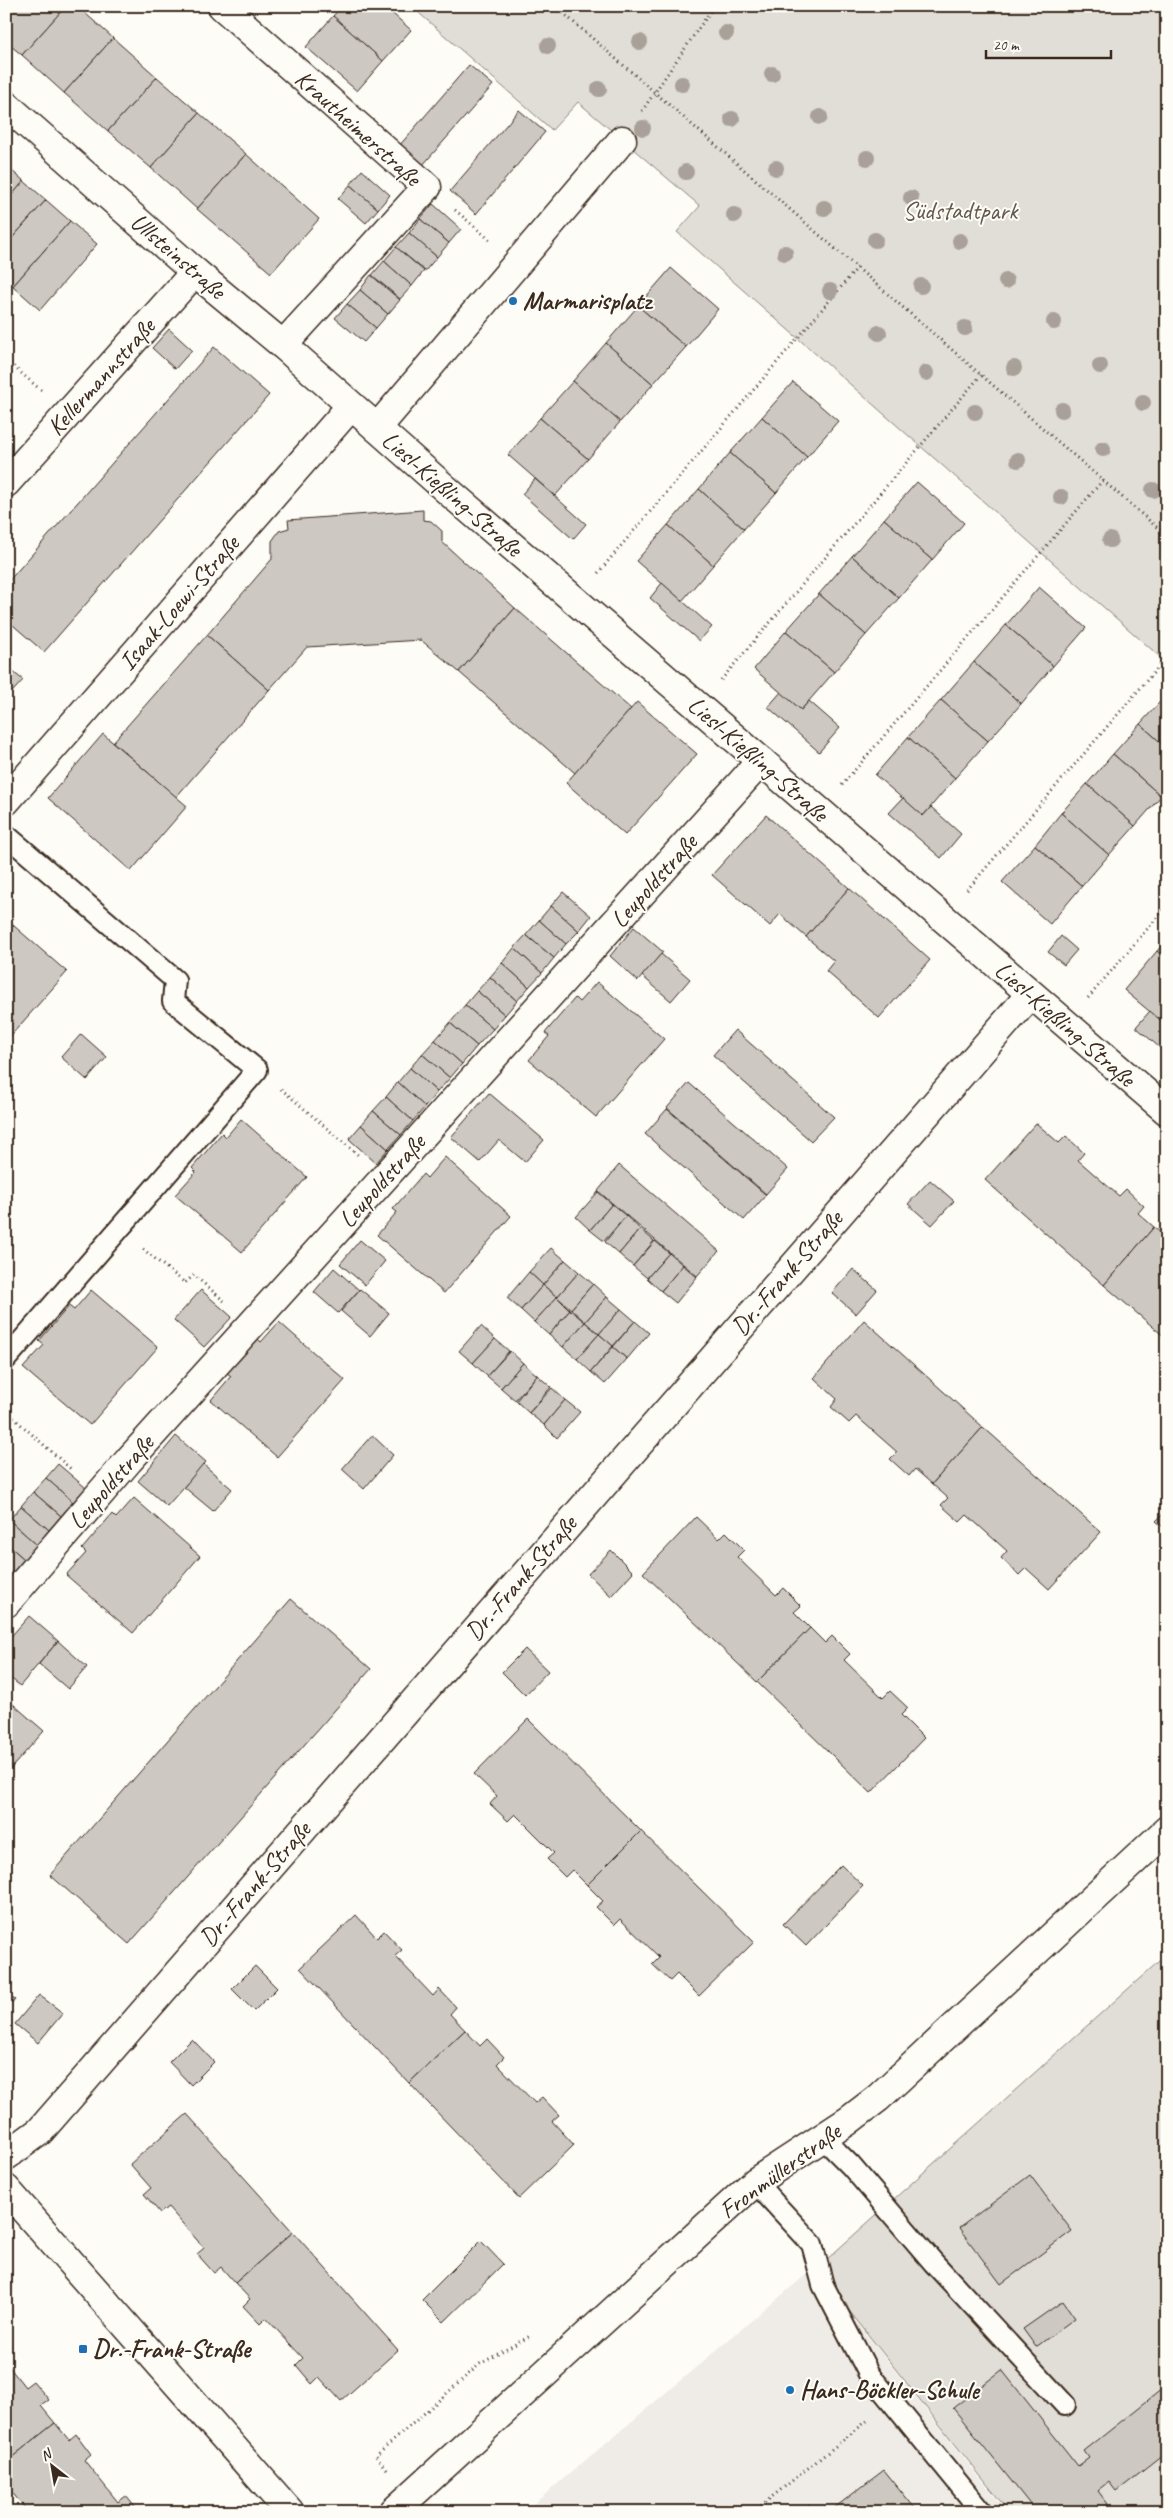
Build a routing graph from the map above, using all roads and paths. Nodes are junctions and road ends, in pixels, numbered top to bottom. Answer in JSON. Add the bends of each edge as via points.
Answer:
{"nodes":[{"id":1,"x":222,"y":6,"type":"edge"},
{"id":2,"x":555,"y":6,"type":"edge"},
{"id":3,"x":714,"y":6,"type":"edge"},
{"id":4,"x":655,"y":92,"type":"junction"},
{"id":5,"x":6,"y":104,"type":"edge"},
{"id":6,"x":622,"y":140,"type":"dead end"},
{"id":7,"x":427,"y":187,"type":"junction"},
{"id":8,"x":517,"y":263,"type":"junction"},
{"id":9,"x":858,"y":267,"type":"junction"},
{"id":10,"x":195,"y":272,"type":"junction"},
{"id":11,"x":283,"y":345,"type":"junction"},
{"id":12,"x":6,"y":360,"type":"edge"},
{"id":13,"x":981,"y":375,"type":"junction"},
{"id":14,"x":351,"y":406,"type":"junction"},
{"id":15,"x":68,"y":414,"type":"junction"},
{"id":16,"x":377,"y":428,"type":"junction"},
{"id":17,"x":1103,"y":480,"type":"junction"},
{"id":18,"x":6,"y":483,"type":"edge"},
{"id":19,"x":1167,"y":536,"type":"edge"},
{"id":20,"x":574,"y":600,"type":"junction"},
{"id":21,"x":1167,"y":657,"type":"edge"},
{"id":22,"x":698,"y":707,"type":"junction"},
{"id":23,"x":761,"y":761,"type":"junction"},
{"id":24,"x":6,"y":801,"type":"edge"},
{"id":25,"x":818,"y":812,"type":"junction"},
{"id":26,"x":6,"y":835,"type":"edge"},
{"id":27,"x":1167,"y":906,"type":"edge"},
{"id":28,"x":943,"y":919,"type":"junction"},
{"id":29,"x":1030,"y":995,"type":"junction"},
{"id":30,"x":1065,"y":1025,"type":"junction"},
{"id":31,"x":257,"y":1070,"type":"junction"},
{"id":32,"x":1167,"y":1111,"type":"edge"},
{"id":33,"x":385,"y":1177,"type":"junction"},
{"id":34,"x":119,"y":1229,"type":"junction"},
{"id":35,"x":252,"y":1325,"type":"junction"},
{"id":36,"x":6,"y":1359,"type":"edge"},
{"id":37,"x":6,"y":1411,"type":"edge"},
{"id":38,"x":99,"y":1494,"type":"junction"},
{"id":39,"x":6,"y":1603,"type":"edge"},
{"id":40,"x":1167,"y":1830,"type":"edge"},
{"id":41,"x":823,"y":2138,"type":"junction"},
{"id":42,"x":6,"y":2156,"type":"edge"},
{"id":43,"x":755,"y":2182,"type":"junction"},
{"id":44,"x":6,"y":2189,"type":"edge"},
{"id":45,"x":480,"y":2364,"type":"dead end"},
{"id":46,"x":891,"y":2401,"type":"junction"},
{"id":47,"x":1065,"y":2405,"type":"dead end"},
{"id":48,"x":376,"y":2456,"type":"dead end"},
{"id":49,"x":290,"y":2512,"type":"edge"},
{"id":50,"x":393,"y":2512,"type":"edge"},
{"id":51,"x":753,"y":2512,"type":"edge"},
{"id":52,"x":982,"y":2512,"type":"edge"}],
"edges":[{"from":1,"to":7,"type":"street","name":"Krautheimerstraße"},
{"from":2,"to":4,"type":"path"},
{"from":3,"to":4,"type":"path"},
{"from":4,"to":9,"type":"path"},
{"from":5,"to":10,"type":"street","name":"Ullsteinstraße"},
{"from":6,"to":8,"type":"street"},
{"from":7,"to":8,"type":"path"},
{"from":7,"to":11,"type":"street","name":"Krautheimerstraße"},
{"from":8,"to":16,"type":"street"},
{"from":9,"to":13,"type":"path"},
{"from":9,"to":20,"type":"path"},
{"from":10,"to":11,"type":"street","name":"Ullsteinstraße"},
{"from":10,"to":15,"type":"street","name":"Kellermannstraße"},
{"from":11,"to":14,"type":"street","name":"Ullsteinstraße"},
{"from":12,"to":15,"type":"path"},
{"from":13,"to":17,"type":"path"},
{"from":13,"to":22,"type":"path"},
{"from":14,"to":16,"type":"street","name":"Liesl-Kießling-Straße"},
{"from":14,"to":24,"type":"street","name":"Isaak-Loewi-Straße"},
{"from":15,"to":18,"type":"street","name":"Kellermannstraße"},
{"from":16,"to":20,"type":"street","name":"Liesl-Kießling-Straße"},
{"from":17,"to":19,"type":"path"},
{"from":17,"to":25,"type":"path"},
{"from":20,"to":22,"type":"street","name":"Liesl-Kießling-Straße"},
{"from":21,"to":28,"type":"path"},
{"from":22,"to":23,"type":"street","name":"Liesl-Kießling-Straße"},
{"from":23,"to":25,"type":"street","name":"Liesl-Kießling-Straße"},
{"from":23,"to":33,"type":"street","name":"Leupoldstraße"},
{"from":25,"to":28,"type":"street","name":"Liesl-Kießling-Straße"},
{"from":26,"to":31,"type":"lane","via":[[175,980],[173,1001]]},
{"from":27,"to":30,"type":"path"},
{"from":28,"to":29,"type":"street","name":"Liesl-Kießling-Straße"},
{"from":29,"to":30,"type":"street","name":"Liesl-Kießling-Straße"},
{"from":29,"to":42,"type":"street","name":"Dr.-Frank-Straße","via":[[40,2131]]},
{"from":30,"to":32,"type":"street","name":"Liesl-Kießling-Straße"},
{"from":31,"to":33,"type":"path"},
{"from":31,"to":34,"type":"lane"},
{"from":33,"to":35,"type":"street","name":"Leupoldstraße"},
{"from":34,"to":35,"type":"path","via":[[186,1283],[194,1275]]},
{"from":34,"to":36,"type":"lane"},
{"from":35,"to":38,"type":"street","name":"Leupoldstraße"},
{"from":37,"to":38,"type":"path"},
{"from":38,"to":39,"type":"street","name":"Leupoldstraße"},
{"from":40,"to":41,"type":"street","name":"Fronmüllerstraße","via":[[878,2098]]},
{"from":41,"to":43,"type":"street","name":"Fronmüllerstraße"},
{"from":41,"to":47,"type":"lane"},
{"from":43,"to":46,"type":"lane","via":[[812,2244],[823,2285],[847,2333],[869,2374]]},
{"from":43,"to":50,"type":"street","name":"Fronmüllerstraße"},
{"from":44,"to":49,"type":"street"},
{"from":45,"to":48,"type":"path"},
{"from":46,"to":51,"type":"path"},
{"from":46,"to":52,"type":"lane"}]}
